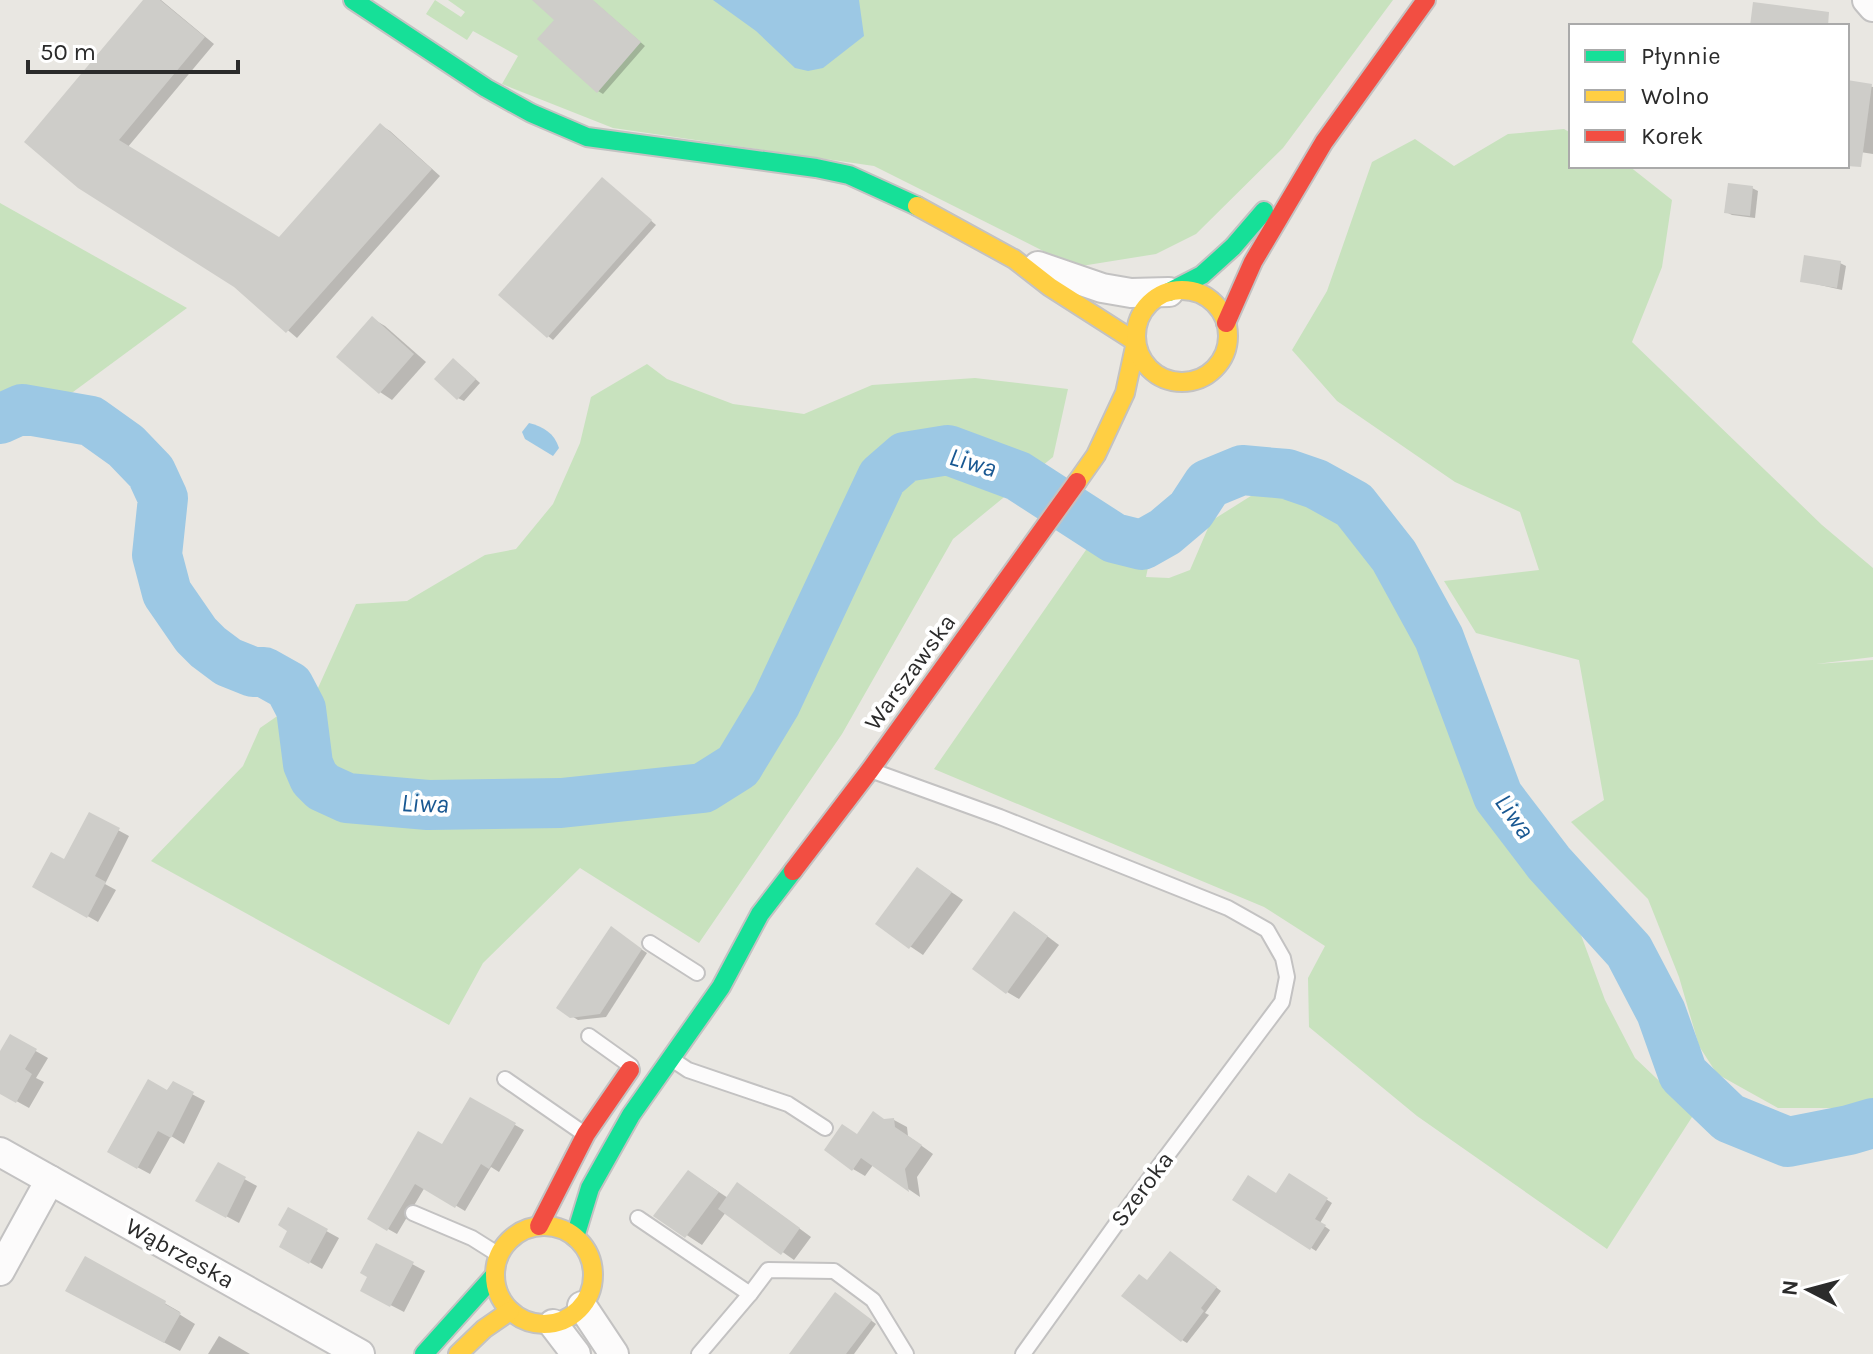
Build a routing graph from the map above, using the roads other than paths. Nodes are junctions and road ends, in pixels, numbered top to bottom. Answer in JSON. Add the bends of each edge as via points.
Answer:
{"nodes":[{"id":1,"x":353,"y":0,"type":"edge"},
{"id":2,"x":1426,"y":0,"type":"edge"},
{"id":3,"x":1867,"y":0,"type":"edge"},
{"id":4,"x":1873,"y":7,"type":"edge"},
{"id":5,"x":1324,"y":142,"type":"junction"},
{"id":6,"x":1014,"y":259,"type":"junction"},
{"id":7,"x":1169,"y":292,"type":"junction"},
{"id":8,"x":1226,"y":323,"type":"junction"},
{"id":9,"x":1136,"y":342,"type":"junction"},
{"id":10,"x":1180,"y":382,"type":"junction"},
{"id":11,"x":1159,"y":398,"type":"dead end"},
{"id":12,"x":1136,"y":419,"type":"dead end"},
{"id":13,"x":1096,"y":455,"type":"junction"},
{"id":14,"x":870,"y":770,"type":"junction"},
{"id":15,"x":760,"y":914,"type":"junction"},
{"id":16,"x":650,"y":943,"type":"dead end"},
{"id":17,"x":703,"y":969,"type":"joint"},
{"id":18,"x":589,"y":1036,"type":"dead end"},
{"id":19,"x":671,"y":1058,"type":"junction"},
{"id":20,"x":636,"y":1061,"type":"joint"},
{"id":21,"x":505,"y":1079,"type":"dead end"},
{"id":22,"x":825,"y":1128,"type":"dead end"},
{"id":23,"x":586,"y":1134,"type":"junction"},
{"id":24,"x":0,"y":1152,"type":"edge"},
{"id":25,"x":50,"y":1180,"type":"junction"},
{"id":26,"x":413,"y":1213,"type":"dead end"},
{"id":27,"x":638,"y":1218,"type":"dead end"},
{"id":28,"x":539,"y":1226,"type":"junction"},
{"id":29,"x":575,"y":1237,"type":"junction"},
{"id":30,"x":499,"y":1255,"type":"junction"},
{"id":31,"x":0,"y":1271,"type":"edge"},
{"id":32,"x":494,"y":1276,"type":"junction"},
{"id":33,"x":750,"y":1294,"type":"junction"},
{"id":34,"x":582,"y":1306,"type":"junction"},
{"id":35,"x":510,"y":1311,"type":"junction"},
{"id":36,"x":553,"y":1324,"type":"junction"},
{"id":37,"x":360,"y":1354,"type":"edge"},
{"id":38,"x":424,"y":1354,"type":"edge"},
{"id":39,"x":458,"y":1354,"type":"edge"},
{"id":40,"x":576,"y":1354,"type":"edge"},
{"id":41,"x":614,"y":1354,"type":"edge"},
{"id":42,"x":699,"y":1354,"type":"edge"},
{"id":43,"x":906,"y":1354,"type":"edge"},
{"id":44,"x":1023,"y":1354,"type":"edge"}],
"edges":[{"from":1,"to":6,"type":"main road","via":[[486,88],[587,137],[849,175],[925,209]]},
{"from":2,"to":5,"type":"main road"},
{"from":3,"to":4,"type":"street"},
{"from":5,"to":7,"type":"main road","via":[[1233,247],[1202,275]]},
{"from":5,"to":8,"type":"main road","via":[[1253,262]]},
{"from":6,"to":7,"type":"street","via":[[1102,288]]},
{"from":6,"to":9,"type":"main road"},
{"from":7,"to":8,"type":"main road","via":[[1197,292],[1210,299]]},
{"from":7,"to":9,"type":"main road","via":[[1143,311]]},
{"from":8,"to":10,"type":"main road","via":[[1220,363],[1209,374]]},
{"from":9,"to":10,"type":"main road","via":[[1151,370]]},
{"from":9,"to":13,"type":"main road","via":[[1125,393]]},
{"from":10,"to":11,"type":"main road"},
{"from":12,"to":13,"type":"main road"},
{"from":13,"to":14,"type":"main road","name":"Warszawska"},
{"from":14,"to":15,"type":"main road","name":"Warszawska"},
{"from":14,"to":44,"type":"lane","name":"Szeroka","via":[[1228,908],[1267,930],[1283,958],[1287,977],[1282,1002]]},
{"from":15,"to":17,"type":"main road","name":"Warszawska"},
{"from":15,"to":19,"type":"main road","name":"Warszawska","via":[[721,987]]},
{"from":16,"to":17,"type":"lane"},
{"from":18,"to":20,"type":"lane"},
{"from":19,"to":22,"type":"lane","via":[[688,1070],[788,1104]]},
{"from":19,"to":29,"type":"main road","name":"Warszawska","via":[[590,1188]]},
{"from":20,"to":23,"type":"main road"},
{"from":21,"to":23,"type":"lane"},
{"from":23,"to":28,"type":"main road"},
{"from":24,"to":25,"type":"street","name":"Wąbrzeska"},
{"from":25,"to":31,"type":"street"},
{"from":25,"to":37,"type":"street","name":"Wąbrzeska"},
{"from":26,"to":30,"type":"lane"},
{"from":27,"to":33,"type":"lane"},
{"from":28,"to":29,"type":"main road"},
{"from":28,"to":30,"type":"main road","via":[[523,1230]]},
{"from":29,"to":34,"type":"main road","via":[[593,1270]]},
{"from":30,"to":32,"type":"main road"},
{"from":32,"to":35,"type":"main road"},
{"from":32,"to":38,"type":"main road"},
{"from":33,"to":42,"type":"lane"},
{"from":33,"to":43,"type":"lane","via":[[768,1270],[834,1271],[873,1300]]},
{"from":34,"to":36,"type":"main road"},
{"from":34,"to":41,"type":"street"},
{"from":35,"to":36,"type":"main road","via":[[523,1320]]},
{"from":35,"to":39,"type":"main road"},
{"from":36,"to":40,"type":"street"}]}
